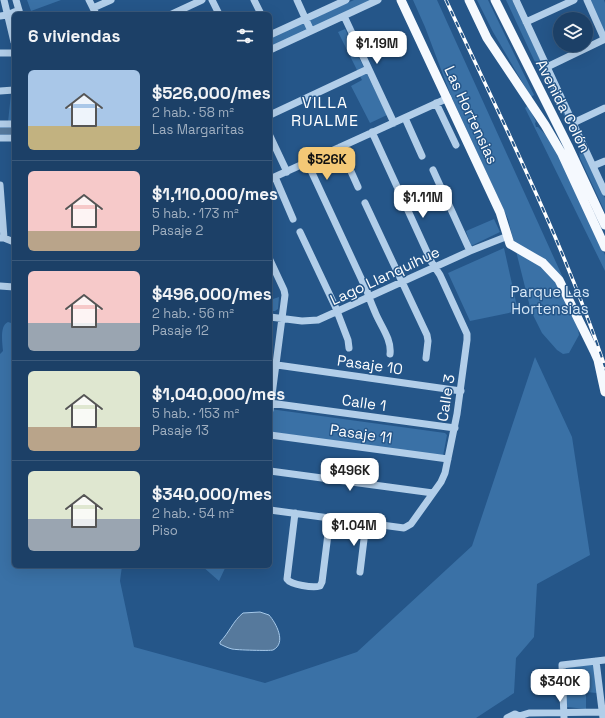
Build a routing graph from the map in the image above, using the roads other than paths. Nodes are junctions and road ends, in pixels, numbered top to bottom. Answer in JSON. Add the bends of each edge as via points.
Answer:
{"nodes":[{"id":1,"x":4,"y":0,"type":"edge"},
{"id":2,"x":16,"y":0,"type":"edge"},
{"id":3,"x":89,"y":0,"type":"edge"},
{"id":4,"x":111,"y":0,"type":"edge"},
{"id":5,"x":202,"y":0,"type":"edge"},
{"id":6,"x":212,"y":0,"type":"edge"},
{"id":7,"x":254,"y":0,"type":"edge"},
{"id":8,"x":297,"y":0,"type":"edge"},
{"id":9,"x":346,"y":0,"type":"edge"},
{"id":10,"x":378,"y":0,"type":"edge"},
{"id":11,"x":401,"y":0,"type":"edge"},
{"id":12,"x":469,"y":0,"type":"edge"},
{"id":13,"x":495,"y":0,"type":"edge"},
{"id":14,"x":516,"y":0,"type":"edge"},
{"id":15,"x":574,"y":0,"type":"edge"},
{"id":16,"x":587,"y":0,"type":"edge"},
{"id":17,"x":94,"y":11,"type":"edge"},
{"id":18,"x":19,"y":12,"type":"edge"},
{"id":19,"x":176,"y":12,"type":"edge"},
{"id":20,"x":218,"y":12,"type":"edge"},
{"id":21,"x":260,"y":12,"type":"edge"},
{"id":22,"x":4,"y":16,"type":"edge"},
{"id":23,"x":344,"y":16,"type":"junction"},
{"id":24,"x":306,"y":18,"type":"junction"},
{"id":25,"x":526,"y":22,"type":"junction"},
{"id":26,"x":311,"y":31,"type":"junction"},
{"id":27,"x":272,"y":34,"type":"edge"},
{"id":28,"x":12,"y":37,"type":"edge"},
{"id":29,"x":272,"y":49,"type":"edge"},
{"id":30,"x":0,"y":53,"type":"edge"},
{"id":31,"x":12,"y":53,"type":"edge"},
{"id":32,"x":547,"y":67,"type":"junction"},
{"id":33,"x":368,"y":69,"type":"junction"},
{"id":34,"x":12,"y":90,"type":"edge"},
{"id":35,"x":0,"y":91,"type":"edge"},
{"id":36,"x":448,"y":98,"type":"junction"},
{"id":37,"x":436,"y":103,"type":"junction"},
{"id":38,"x":605,"y":108,"type":"edge"},
{"id":39,"x":272,"y":114,"type":"edge"},
{"id":40,"x":405,"y":118,"type":"junction"},
{"id":41,"x":394,"y":123,"type":"junction"},
{"id":42,"x":573,"y":123,"type":"junction"},
{"id":43,"x":0,"y":124,"type":"edge"},
{"id":44,"x":12,"y":124,"type":"edge"},
{"id":45,"x":372,"y":132,"type":"junction"},
{"id":46,"x":0,"y":138,"type":"edge"},
{"id":47,"x":12,"y":138,"type":"edge"},
{"id":48,"x":272,"y":140,"type":"edge"},
{"id":49,"x":456,"y":145,"type":"dead end"},
{"id":50,"x":340,"y":147,"type":"junction"},
{"id":51,"x":422,"y":156,"type":"dead end"},
{"id":52,"x":605,"y":161,"type":"edge"},
{"id":53,"x":307,"y":162,"type":"junction"},
{"id":54,"x":593,"y":166,"type":"junction"},
{"id":55,"x":433,"y":170,"type":"dead end"},
{"id":56,"x":286,"y":172,"type":"junction"},
{"id":57,"x":272,"y":178,"type":"edge"},
{"id":58,"x":0,"y":185,"type":"edge"},
{"id":59,"x":358,"y":187,"type":"dead end"},
{"id":60,"x":605,"y":192,"type":"edge"},
{"id":61,"x":366,"y":203,"type":"dead end"},
{"id":62,"x":294,"y":219,"type":"dead end"},
{"id":63,"x":605,"y":225,"type":"edge"},
{"id":64,"x":300,"y":232,"type":"dead end"},
{"id":65,"x":2,"y":238,"type":"edge"},
{"id":66,"x":509,"y":240,"type":"junction"},
{"id":67,"x":12,"y":241,"type":"edge"},
{"id":68,"x":605,"y":246,"type":"edge"},
{"id":69,"x":470,"y":251,"type":"junction"},
{"id":70,"x":272,"y":264,"type":"edge"},
{"id":71,"x":435,"y":267,"type":"junction"},
{"id":72,"x":402,"y":282,"type":"junction"},
{"id":73,"x":0,"y":286,"type":"edge"},
{"id":74,"x":12,"y":287,"type":"edge"},
{"id":75,"x":369,"y":298,"type":"junction"},
{"id":76,"x":337,"y":312,"type":"junction"},
{"id":77,"x":272,"y":317,"type":"edge"},
{"id":78,"x":282,"y":319,"type":"junction"},
{"id":79,"x":349,"y":348,"type":"dead end"},
{"id":80,"x":390,"y":354,"type":"dead end"},
{"id":81,"x":426,"y":358,"type":"dead end"},
{"id":82,"x":273,"y":364,"type":"edge"},
{"id":83,"x":272,"y":378,"type":"edge"},
{"id":84,"x":461,"y":391,"type":"junction"},
{"id":85,"x":605,"y":392,"type":"edge"},
{"id":86,"x":272,"y":406,"type":"edge"},
{"id":87,"x":455,"y":428,"type":"junction"},
{"id":88,"x":272,"y":435,"type":"edge"},
{"id":89,"x":448,"y":459,"type":"junction"},
{"id":90,"x":272,"y":471,"type":"edge"},
{"id":91,"x":433,"y":493,"type":"junction"},
{"id":92,"x":272,"y":510,"type":"edge"},
{"id":93,"x":295,"y":513,"type":"junction"},
{"id":94,"x":330,"y":518,"type":"junction"},
{"id":95,"x":366,"y":523,"type":"junction"},
{"id":96,"x":360,"y":572,"type":"dead end"},
{"id":97,"x":605,"y":660,"type":"edge"},
{"id":98,"x":596,"y":661,"type":"junction"},
{"id":99,"x":604,"y":714,"type":"edge"},
{"id":100,"x":564,"y":715,"type":"edge"},
{"id":101,"x":521,"y":717,"type":"edge"},
{"id":102,"x":507,"y":718,"type":"edge"}],
"edges":[{"from":1,"to":22,"type":"street"},
{"from":2,"to":18,"type":"street"},
{"from":3,"to":17,"type":"street"},
{"from":4,"to":17,"type":"street"},
{"from":5,"to":19,"type":"street"},
{"from":6,"to":20,"type":"street"},
{"from":7,"to":21,"type":"street"},
{"from":8,"to":24,"type":"street"},
{"from":9,"to":24,"type":"street"},
{"from":10,"to":23,"type":"street"},
{"from":11,"to":36,"type":"main road","name":"Las Hortensias"},
{"from":12,"to":68,"type":"main road","via":[[487,38],[554,140]]},
{"from":13,"to":63,"type":"main road","name":"Avenida Colón"},
{"from":14,"to":25,"type":"street"},
{"from":15,"to":25,"type":"street"},
{"from":16,"to":32,"type":"street","via":[[602,40]]},
{"from":22,"to":28,"type":"street"},
{"from":23,"to":26,"type":"street"},
{"from":23,"to":33,"type":"street"},
{"from":24,"to":26,"type":"street"},
{"from":24,"to":27,"type":"street"},
{"from":25,"to":32,"type":"street"},
{"from":26,"to":29,"type":"street"},
{"from":30,"to":31,"type":"street"},
{"from":32,"to":42,"type":"street"},
{"from":33,"to":39,"type":"street"},
{"from":33,"to":41,"type":"street"},
{"from":34,"to":35,"type":"street"},
{"from":36,"to":37,"type":"street"},
{"from":36,"to":66,"type":"main road","name":"Las Hortensias","via":[[500,212]]},
{"from":37,"to":40,"type":"street"},
{"from":37,"to":49,"type":"street"},
{"from":38,"to":42,"type":"street"},
{"from":40,"to":41,"type":"street"},
{"from":40,"to":51,"type":"street"},
{"from":41,"to":45,"type":"street"},
{"from":42,"to":54,"type":"street"},
{"from":43,"to":44,"type":"street"},
{"from":45,"to":50,"type":"street"},
{"from":45,"to":71,"type":"street","name":"Calle 3"},
{"from":46,"to":47,"type":"street"},
{"from":48,"to":56,"type":"street"},
{"from":50,"to":53,"type":"street"},
{"from":50,"to":59,"type":"street"},
{"from":52,"to":54,"type":"street"},
{"from":53,"to":56,"type":"street"},
{"from":53,"to":75,"type":"street"},
{"from":54,"to":60,"type":"street"},
{"from":55,"to":69,"type":"street"},
{"from":56,"to":57,"type":"street"},
{"from":57,"to":62,"type":"street"},
{"from":58,"to":65,"type":"street"},
{"from":61,"to":72,"type":"street"},
{"from":64,"to":76,"type":"street"},
{"from":65,"to":67,"type":"street"},
{"from":66,"to":69,"type":"street","name":"Lago Llanquihue"},
{"from":66,"to":85,"type":"main road","via":[[543,263],[559,280],[598,360]]},
{"from":69,"to":71,"type":"street","name":"Lago Llanquihue"},
{"from":70,"to":78,"type":"street","via":[[285,292]]},
{"from":71,"to":72,"type":"street","name":"Lago Llanquihue"},
{"from":71,"to":84,"type":"street","name":"Calle 3","via":[[467,334]]},
{"from":72,"to":75,"type":"street","name":"Lago Llanquihue"},
{"from":72,"to":81,"type":"street","via":[[427,335]]},
{"from":73,"to":74,"type":"street"},
{"from":75,"to":76,"type":"street","name":"Lago Llanquihue"},
{"from":75,"to":80,"type":"street","via":[[388,340]]},
{"from":76,"to":78,"type":"street","name":"Lago Llanquihue","via":[[313,321]]},
{"from":76,"to":79,"type":"street"},
{"from":77,"to":78,"type":"street","name":"Lago Llanquihue"},
{"from":78,"to":82,"type":"street"},
{"from":82,"to":83,"type":"street"},
{"from":82,"to":84,"type":"street","name":"Pasaje 10"},
{"from":84,"to":87,"type":"street","name":"Calle 3"},
{"from":86,"to":87,"type":"street","name":"Calle 1"},
{"from":87,"to":89,"type":"street","name":"Calle 3"},
{"from":88,"to":89,"type":"street","name":"Pasaje 11"},
{"from":89,"to":91,"type":"street","name":"Calle 3","via":[[443,480]]},
{"from":90,"to":91,"type":"street"},
{"from":91,"to":95,"type":"street","name":"Calle 3","via":[[407,528]]},
{"from":92,"to":93,"type":"street"},
{"from":93,"to":94,"type":"street"},
{"from":93,"to":94,"type":"street","via":[[287,581],[317,587],[322,582]]},
{"from":94,"to":95,"type":"street"},
{"from":95,"to":96,"type":"street"},
{"from":97,"to":98,"type":"street"},
{"from":98,"to":99,"type":"street"},
{"from":98,"to":100,"type":"street","via":[[562,665]]},
{"from":99,"to":100,"type":"street"},
{"from":100,"to":101,"type":"street","via":[[529,713]]},
{"from":101,"to":102,"type":"street","via":[[515,714]]}]}
